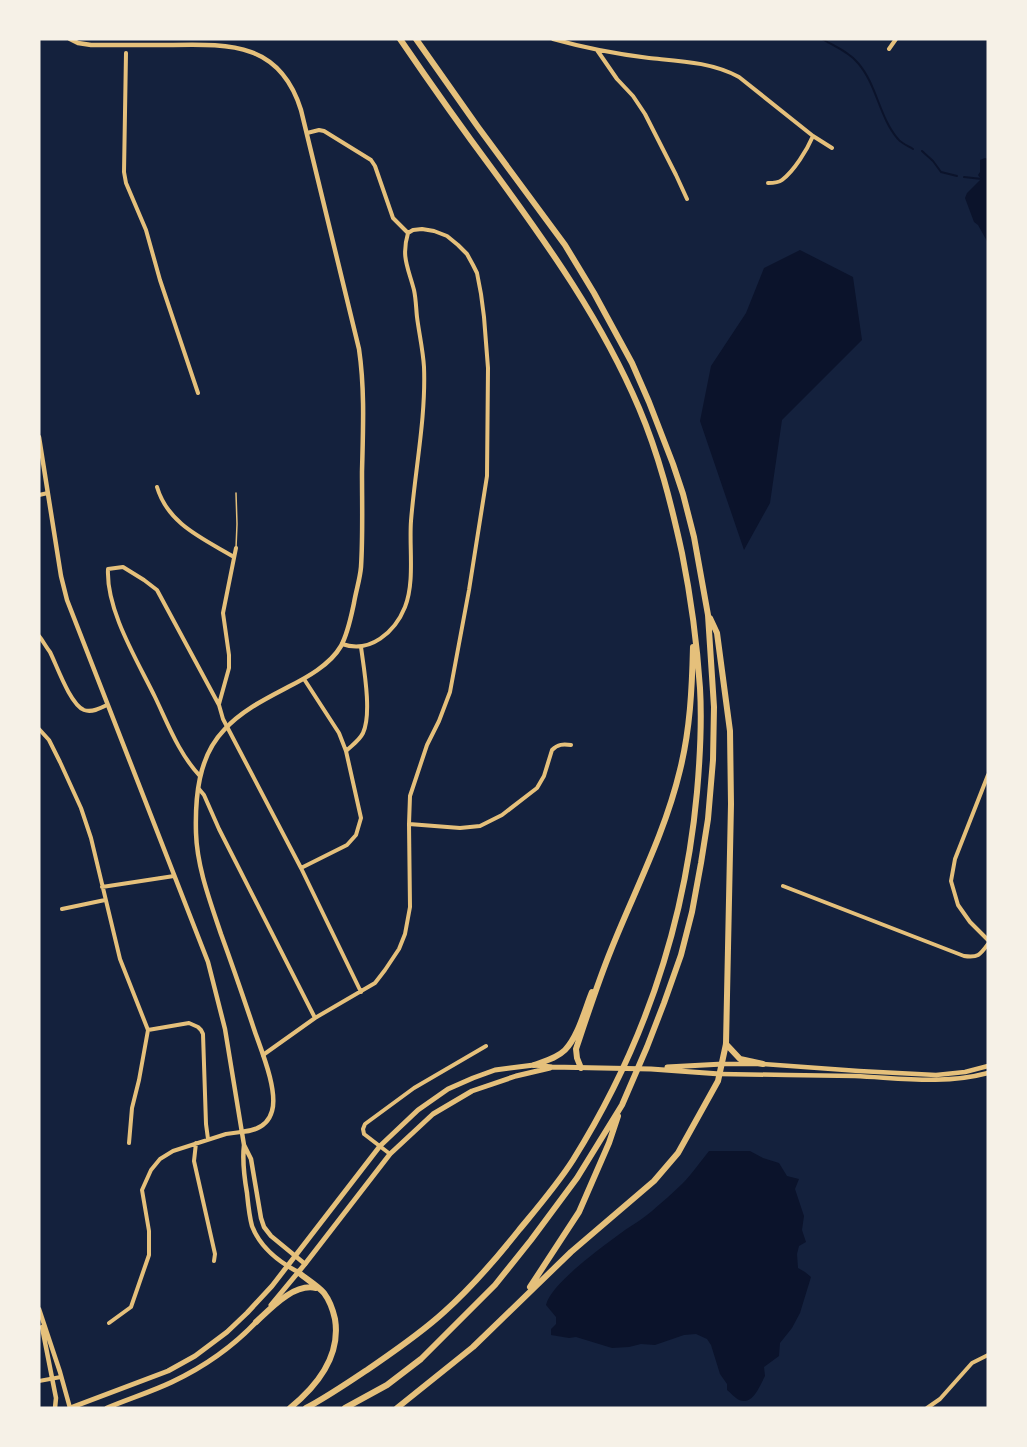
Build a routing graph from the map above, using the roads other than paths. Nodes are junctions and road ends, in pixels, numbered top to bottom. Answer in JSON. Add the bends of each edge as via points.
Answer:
{"nodes":[{"id":1,"x":70,"y":39,"type":"edge"},
{"id":2,"x":400,"y":39,"type":"edge"},
{"id":3,"x":416,"y":39,"type":"edge"},
{"id":4,"x":553,"y":39,"type":"edge"},
{"id":5,"x":896,"y":39,"type":"edge"},
{"id":6,"x":889,"y":49,"type":"dead end"},
{"id":7,"x":597,"y":50,"type":"junction"},
{"id":8,"x":126,"y":53,"type":"dead end"},
{"id":9,"x":307,"y":133,"type":"junction"},
{"id":10,"x":813,"y":136,"type":"junction"},
{"id":11,"x":832,"y":148,"type":"dead end"},
{"id":12,"x":768,"y":183,"type":"dead end"},
{"id":13,"x":687,"y":200,"type":"dead end"},
{"id":14,"x":408,"y":232,"type":"junction"},
{"id":15,"x":198,"y":393,"type":"dead end"},
{"id":16,"x":39,"y":437,"type":"edge"},
{"id":17,"x":157,"y":487,"type":"dead end"},
{"id":18,"x":48,"y":493,"type":"junction"},
{"id":19,"x":236,"y":493,"type":"dead end"},
{"id":20,"x":39,"y":495,"type":"edge"},
{"id":21,"x":236,"y":548,"type":"joint"},
{"id":22,"x":234,"y":557,"type":"junction"},
{"id":23,"x":708,"y":615,"type":"junction"},
{"id":24,"x":693,"y":620,"type":"junction"},
{"id":25,"x":39,"y":636,"type":"edge"},
{"id":26,"x":342,"y":644,"type":"junction"},
{"id":27,"x":361,"y":647,"type":"junction"},
{"id":28,"x":304,"y":679,"type":"junction"},
{"id":29,"x":108,"y":705,"type":"junction"},
{"id":30,"x":219,"y":705,"type":"junction"},
{"id":31,"x":228,"y":726,"type":"junction"},
{"id":32,"x":39,"y":729,"type":"edge"},
{"id":33,"x":571,"y":745,"type":"dead end"},
{"id":34,"x":346,"y":751,"type":"junction"},
{"id":35,"x":988,"y":775,"type":"edge"},
{"id":36,"x":200,"y":776,"type":"junction"},
{"id":37,"x":198,"y":787,"type":"junction"},
{"id":38,"x":409,"y":824,"type":"junction"},
{"id":39,"x":301,"y":868,"type":"junction"},
{"id":40,"x":174,"y":876,"type":"junction"},
{"id":41,"x":783,"y":886,"type":"dead end"},
{"id":42,"x":102,"y":887,"type":"junction"},
{"id":43,"x":105,"y":900,"type":"junction"},
{"id":44,"x":62,"y":909,"type":"dead end"},
{"id":45,"x":988,"y":940,"type":"edge"},
{"id":46,"x":988,"y":944,"type":"edge"},
{"id":47,"x":611,"y":951,"type":"junction"},
{"id":48,"x":361,"y":992,"type":"junction"},
{"id":49,"x":315,"y":1018,"type":"junction"},
{"id":50,"x":148,"y":1030,"type":"junction"},
{"id":51,"x":726,"y":1044,"type":"junction"},
{"id":52,"x":486,"y":1046,"type":"dead end"},
{"id":53,"x":263,"y":1055,"type":"junction"},
{"id":54,"x":723,"y":1064,"type":"junction"},
{"id":55,"x":763,"y":1064,"type":"junction"},
{"id":56,"x":534,"y":1065,"type":"junction"},
{"id":57,"x":988,"y":1066,"type":"edge"},
{"id":58,"x":552,"y":1068,"type":"junction"},
{"id":59,"x":581,"y":1068,"type":"junction"},
{"id":60,"x":651,"y":1068,"type":"junction"},
{"id":61,"x":988,"y":1073,"type":"edge"},
{"id":62,"x":720,"y":1074,"type":"junction"},
{"id":63,"x":622,"y":1105,"type":"junction"},
{"id":64,"x":241,"y":1132,"type":"junction"},
{"id":65,"x":208,"y":1139,"type":"junction"},
{"id":66,"x":129,"y":1143,"type":"dead end"},
{"id":67,"x":196,"y":1143,"type":"junction"},
{"id":68,"x":244,"y":1145,"type":"junction"},
{"id":69,"x":380,"y":1146,"type":"junction"},
{"id":70,"x":390,"y":1154,"type":"junction"},
{"id":71,"x":294,"y":1256,"type":"junction"},
{"id":72,"x":214,"y":1261,"type":"dead end"},
{"id":73,"x":305,"y":1264,"type":"junction"},
{"id":74,"x":287,"y":1267,"type":"junction"},
{"id":75,"x":298,"y":1272,"type":"junction"},
{"id":76,"x":318,"y":1289,"type":"junction"},
{"id":77,"x":523,"y":1297,"type":"junction"},
{"id":78,"x":39,"y":1309,"type":"edge"},
{"id":79,"x":256,"y":1322,"type":"junction"},
{"id":80,"x":109,"y":1323,"type":"dead end"},
{"id":81,"x":988,"y":1355,"type":"edge"},
{"id":82,"x":61,"y":1377,"type":"junction"},
{"id":83,"x":52,"y":1379,"type":"junction"},
{"id":84,"x":39,"y":1381,"type":"edge"},
{"id":85,"x":398,"y":1407,"type":"edge"},
{"id":86,"x":55,"y":1408,"type":"edge"},
{"id":87,"x":70,"y":1408,"type":"edge"},
{"id":88,"x":107,"y":1408,"type":"edge"},
{"id":89,"x":290,"y":1408,"type":"edge"},
{"id":90,"x":306,"y":1408,"type":"edge"},
{"id":91,"x":345,"y":1408,"type":"edge"},
{"id":92,"x":927,"y":1408,"type":"edge"}],
"edges":[{"from":1,"to":9,"type":"street","via":[[92,45],[208,44],[243,48],[268,61],[287,79]]},
{"from":2,"to":24,"type":"highway","via":[[558,261],[610,347],[639,407],[662,469]]},
{"from":3,"to":23,"type":"highway","via":[[565,245],[632,363],[683,494]]},
{"from":4,"to":7,"type":"street"},
{"from":5,"to":6,"type":"street"},
{"from":7,"to":10,"type":"street","via":[[730,71]]},
{"from":7,"to":13,"type":"street","via":[[645,114]]},
{"from":8,"to":15,"type":"street","via":[[126,183],[146,230]]},
{"from":9,"to":14,"type":"street","via":[[324,131],[372,160],[393,218]]},
{"from":9,"to":26,"type":"street","via":[[363,379],[361,570]]},
{"from":10,"to":11,"type":"street"},
{"from":10,"to":12,"type":"street","via":[[782,180]]},
{"from":14,"to":27,"type":"street","via":[[406,266],[414,291],[424,366],[408,594],[402,614],[390,630],[375,643]]},
{"from":14,"to":38,"type":"street","via":[[422,229],[447,236],[473,265],[484,316],[488,395],[487,476],[469,590],[450,692],[414,781]]},
{"from":16,"to":18,"type":"street"},
{"from":17,"to":22,"type":"street","via":[[171,515]]},
{"from":18,"to":20,"type":"street"},
{"from":18,"to":29,"type":"street","via":[[66,600]]},
{"from":19,"to":21,"type":"lane"},
{"from":21,"to":22,"type":"street"},
{"from":22,"to":30,"type":"street","via":[[223,613],[229,668]]},
{"from":23,"to":51,"type":"highway","via":[[717,633],[730,731]]},
{"from":23,"to":63,"type":"highway","via":[[713,760],[701,863],[678,964]]},
{"from":24,"to":47,"type":"highway","via":[[692,693],[681,768],[666,820]]},
{"from":24,"to":90,"type":"highway","via":[[700,690],[700,759],[684,886],[645,1016],[610,1094],[566,1170],[484,1272],[443,1313],[394,1352]]},
{"from":25,"to":29,"type":"street","via":[[82,708],[93,711]]},
{"from":26,"to":27,"type":"street"},
{"from":26,"to":28,"type":"street"},
{"from":27,"to":34,"type":"street","via":[[367,722],[362,735]]},
{"from":28,"to":31,"type":"street","via":[[262,701]]},
{"from":28,"to":34,"type":"street","via":[[339,733]]},
{"from":29,"to":40,"type":"street"},
{"from":30,"to":31,"type":"street"},
{"from":30,"to":36,"type":"street","via":[[157,590],[123,567],[108,569],[119,623],[183,754]]},
{"from":31,"to":36,"type":"street","via":[[214,744]]},
{"from":31,"to":39,"type":"street"},
{"from":32,"to":42,"type":"street","via":[[49,740],[72,786],[91,838]]},
{"from":33,"to":38,"type":"street","via":[[559,745],[552,750],[537,788],[502,815],[480,826]]},
{"from":34,"to":39,"type":"street","via":[[360,809],[356,835],[347,845]]},
{"from":35,"to":45,"type":"street","via":[[955,859],[951,881],[958,905]]},
{"from":36,"to":37,"type":"street"},
{"from":37,"to":49,"type":"street"},
{"from":37,"to":53,"type":"street","via":[[199,863]]},
{"from":38,"to":48,"type":"street","via":[[411,898],[405,934],[379,979]]},
{"from":39,"to":48,"type":"street"},
{"from":40,"to":42,"type":"street"},
{"from":40,"to":64,"type":"street","via":[[208,962],[225,1029]]},
{"from":41,"to":46,"type":"street","via":[[964,956],[980,955]]},
{"from":42,"to":43,"type":"street"},
{"from":43,"to":44,"type":"street"},
{"from":43,"to":50,"type":"street","via":[[120,959]]},
{"from":47,"to":56,"type":"highway","via":[[570,1043],[551,1059]]},
{"from":47,"to":59,"type":"highway","via":[[576,1049]]},
{"from":48,"to":49,"type":"street"},
{"from":49,"to":53,"type":"street"},
{"from":50,"to":65,"type":"street","via":[[189,1023],[201,1030]]},
{"from":50,"to":66,"type":"street"},
{"from":51,"to":54,"type":"highway"},
{"from":51,"to":55,"type":"highway","via":[[740,1059]]},
{"from":52,"to":69,"type":"street","via":[[414,1088],[365,1124],[364,1134]]},
{"from":53,"to":64,"type":"street","via":[[273,1090],[273,1110],[269,1120],[258,1128]]},
{"from":54,"to":55,"type":"street"},
{"from":54,"to":60,"type":"main road"},
{"from":54,"to":62,"type":"highway"},
{"from":55,"to":57,"type":"street","via":[[936,1075]]},
{"from":56,"to":58,"type":"main road"},
{"from":56,"to":69,"type":"main road","via":[[495,1070],[448,1089],[418,1110]]},
{"from":58,"to":59,"type":"main road"},
{"from":58,"to":70,"type":"main road","via":[[472,1091],[434,1114]]},
{"from":59,"to":60,"type":"main road"},
{"from":60,"to":62,"type":"main road"},
{"from":61,"to":62,"type":"street","via":[[946,1081]]},
{"from":62,"to":77,"type":"highway","via":[[678,1152],[654,1181]]},
{"from":63,"to":77,"type":"highway","via":[[579,1212]]},
{"from":63,"to":91,"type":"highway","via":[[577,1178],[495,1285],[421,1359],[387,1385]]},
{"from":64,"to":65,"type":"street"},
{"from":64,"to":68,"type":"street"},
{"from":65,"to":67,"type":"street"},
{"from":67,"to":72,"type":"street","via":[[194,1161]]},
{"from":67,"to":80,"type":"street","via":[[160,1160],[146,1179],[142,1190],[149,1255],[131,1307]]},
{"from":68,"to":71,"type":"street","via":[[251,1159],[264,1227]]},
{"from":68,"to":74,"type":"street","via":[[242,1160],[252,1225],[267,1250]]},
{"from":69,"to":70,"type":"street"},
{"from":69,"to":71,"type":"main road"},
{"from":70,"to":73,"type":"main road"},
{"from":71,"to":73,"type":"street"},
{"from":71,"to":74,"type":"main road"},
{"from":73,"to":75,"type":"main road"},
{"from":74,"to":75,"type":"street"},
{"from":74,"to":87,"type":"main road","via":[[247,1313],[195,1356],[168,1371]]},
{"from":75,"to":76,"type":"highway"},
{"from":75,"to":79,"type":"main road"},
{"from":76,"to":79,"type":"highway","via":[[298,1289]]},
{"from":76,"to":89,"type":"highway","via":[[333,1310],[336,1341],[327,1366]]},
{"from":77,"to":85,"type":"highway","via":[[473,1347]]},
{"from":78,"to":82,"type":"street"},
{"from":78,"to":83,"type":"street"},
{"from":79,"to":88,"type":"main road","via":[[209,1362],[172,1382]]},
{"from":81,"to":92,"type":"street","via":[[972,1363]]},
{"from":82,"to":83,"type":"street"},
{"from":82,"to":87,"type":"street"},
{"from":83,"to":84,"type":"street"},
{"from":83,"to":86,"type":"street"}]}
